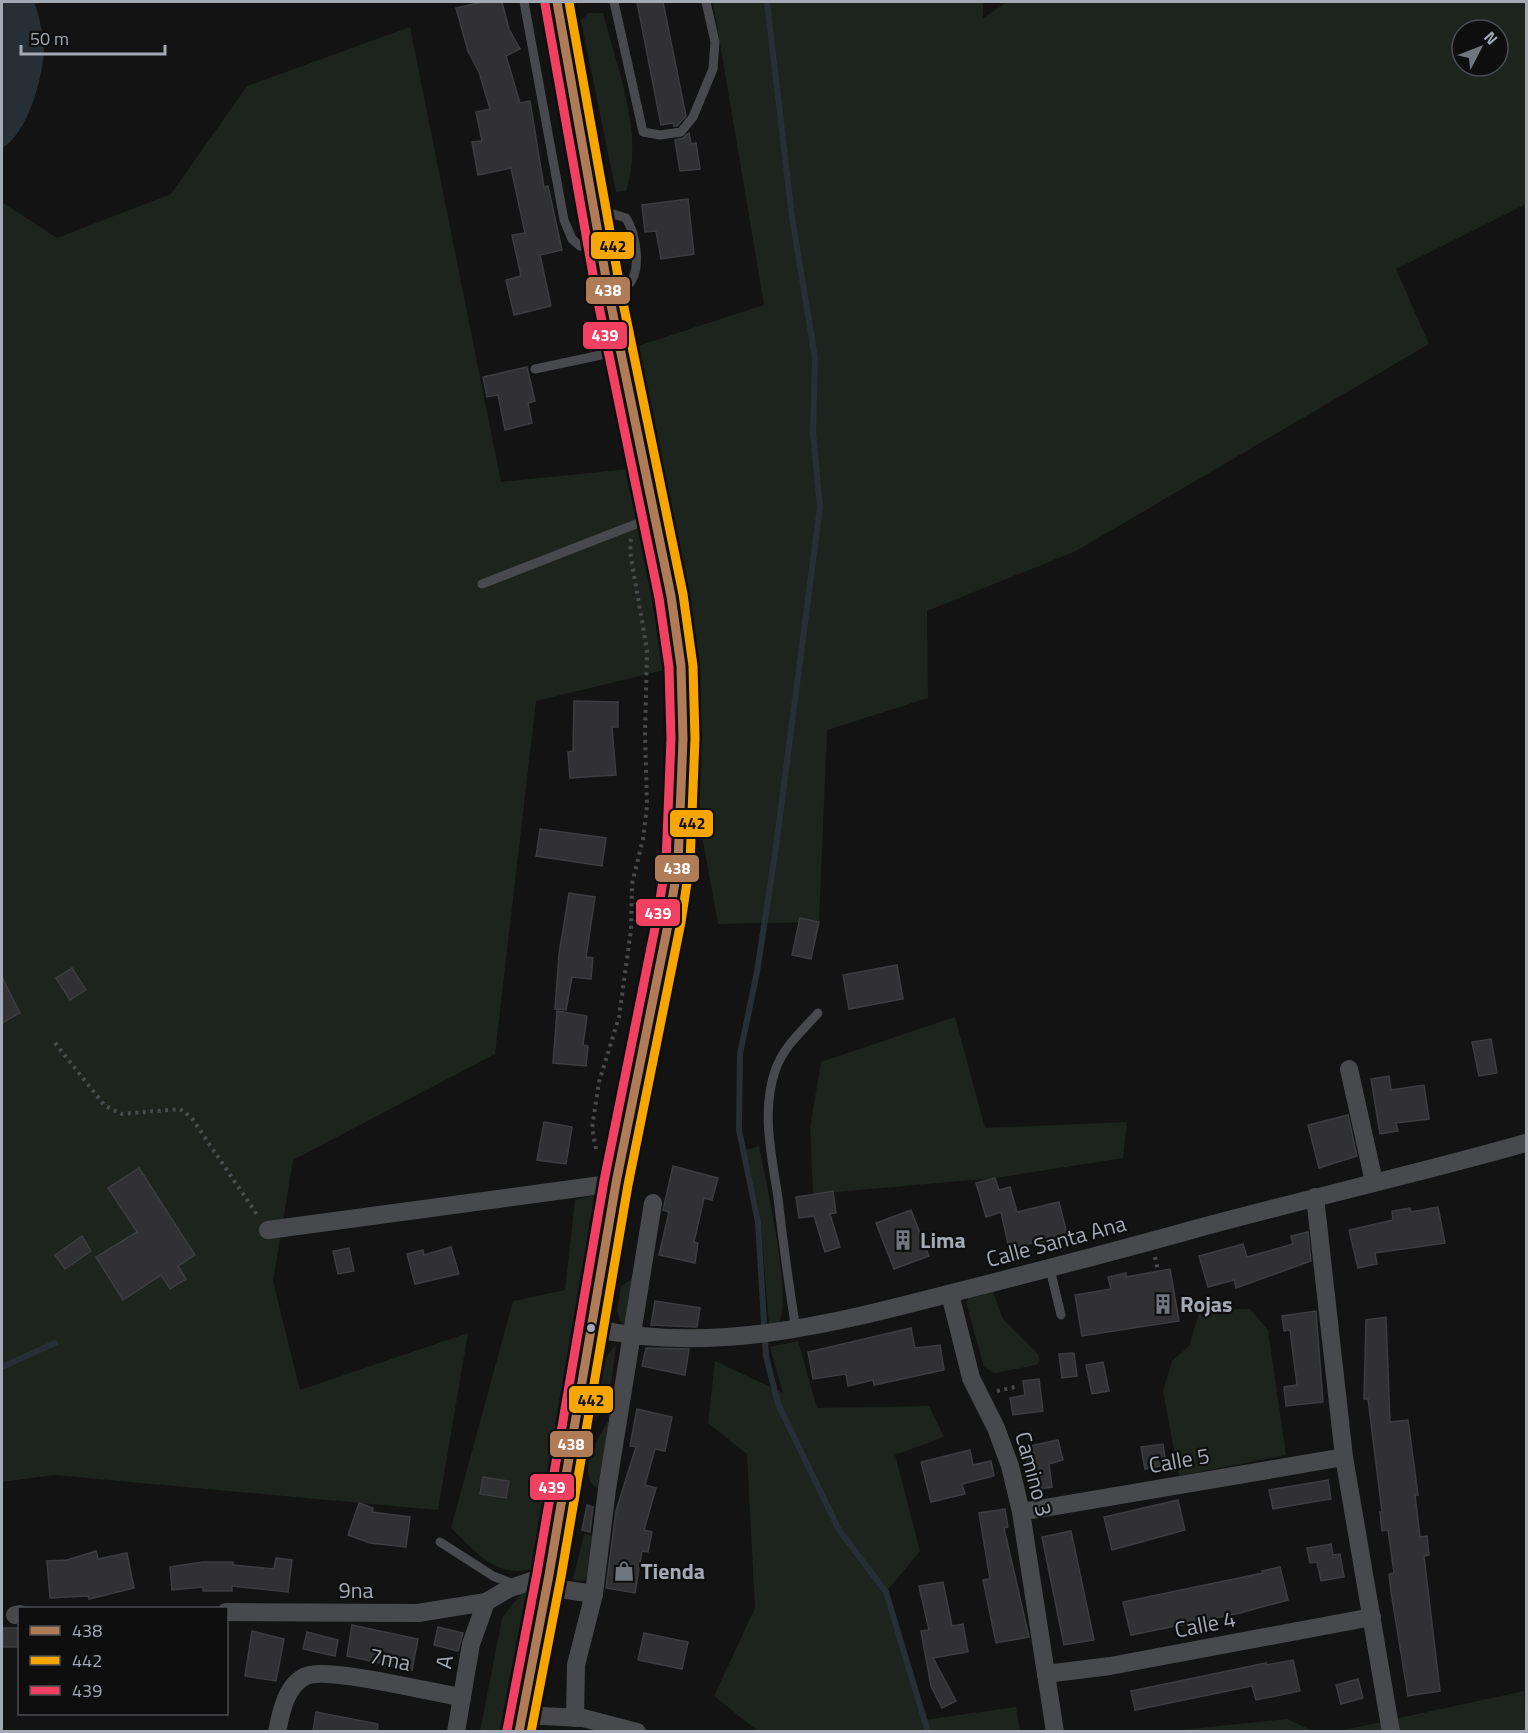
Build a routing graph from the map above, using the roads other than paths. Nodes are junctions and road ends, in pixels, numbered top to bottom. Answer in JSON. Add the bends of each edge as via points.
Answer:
{"nodes":[{"id":1,"x":524,"y":2,"type":"edge"},
{"id":2,"x":561,"y":2,"type":"edge"},
{"id":3,"x":614,"y":2,"type":"edge"},
{"id":4,"x":706,"y":2,"type":"edge"},
{"id":5,"x":598,"y":231,"type":"junction"},
{"id":6,"x":622,"y":351,"type":"junction"},
{"id":7,"x":535,"y":369,"type":"dead end"},
{"id":8,"x":655,"y":519,"type":"junction"},
{"id":9,"x":482,"y":584,"type":"dead end"},
{"id":10,"x":818,"y":1013,"type":"dead end"},
{"id":11,"x":1349,"y":1069,"type":"dead end"},
{"id":12,"x":1527,"y":1143,"type":"edge"},
{"id":13,"x":1374,"y":1182,"type":"junction"},
{"id":14,"x":616,"y":1183,"type":"junction"},
{"id":15,"x":1315,"y":1197,"type":"junction"},
{"id":16,"x":653,"y":1203,"type":"dead end"},
{"id":17,"x":268,"y":1230,"type":"road end"},
{"id":18,"x":1050,"y":1269,"type":"junction"},
{"id":19,"x":950,"y":1294,"type":"junction"},
{"id":20,"x":1061,"y":1315,"type":"dead end"},
{"id":21,"x":592,"y":1328,"type":"junction"},
{"id":22,"x":790,"y":1330,"type":"junction"},
{"id":23,"x":631,"y":1337,"type":"junction"},
{"id":24,"x":1344,"y":1456,"type":"junction"},
{"id":25,"x":1021,"y":1512,"type":"junction"},
{"id":26,"x":440,"y":1542,"type":"dead end"},
{"id":27,"x":538,"y":1582,"type":"junction"},
{"id":28,"x":594,"y":1594,"type":"junction"},
{"id":29,"x":486,"y":1602,"type":"junction"},
{"id":30,"x":228,"y":1612,"type":"edge"},
{"id":31,"x":1372,"y":1617,"type":"junction"},
{"id":32,"x":1046,"y":1674,"type":"junction"},
{"id":33,"x":462,"y":1697,"type":"junction"},
{"id":34,"x":575,"y":1718,"type":"junction"},
{"id":35,"x":520,"y":1723,"type":"edge"},
{"id":36,"x":277,"y":1731,"type":"edge"},
{"id":37,"x":456,"y":1731,"type":"edge"},
{"id":38,"x":637,"y":1731,"type":"edge"},
{"id":39,"x":1055,"y":1731,"type":"edge"},
{"id":40,"x":1391,"y":1731,"type":"edge"}],
"edges":[{"from":1,"to":5,"type":"lane","via":[[564,220],[572,239],[580,246]]},
{"from":2,"to":5,"type":"highway"},
{"from":3,"to":4,"type":"lane","via":[[643,132],[660,135],[681,132],[693,117],[713,69],[715,42]]},
{"from":5,"to":6,"type":"highway"},
{"from":6,"to":7,"type":"lane"},
{"from":6,"to":8,"type":"highway"},
{"from":8,"to":9,"type":"lane"},
{"from":8,"to":14,"type":"highway","via":[[681,666],[683,739],[678,863]]},
{"from":10,"to":22,"type":"lane","via":[[785,1049],[774,1072],[769,1107]]},
{"from":11,"to":13,"type":"street"},
{"from":12,"to":13,"type":"street","name":"Calle Santa Ana"},
{"from":13,"to":15,"type":"street","name":"Calle Santa Ana"},
{"from":14,"to":17,"type":"street"},
{"from":14,"to":21,"type":"highway"},
{"from":15,"to":18,"type":"street","name":"Calle Santa Ana"},
{"from":15,"to":24,"type":"street"},
{"from":16,"to":23,"type":"street"},
{"from":18,"to":19,"type":"street","name":"Calle Santa Ana"},
{"from":18,"to":20,"type":"lane"},
{"from":19,"to":22,"type":"street","name":"Calle Santa Ana"},
{"from":19,"to":25,"type":"street","name":"Camino 3","via":[[971,1378],[996,1428]]},
{"from":21,"to":23,"type":"street","name":"Calle Santa Ana"},
{"from":21,"to":27,"type":"highway"},
{"from":22,"to":23,"type":"street","name":"Calle Santa Ana","via":[[695,1340]]},
{"from":23,"to":28,"type":"street"},
{"from":24,"to":25,"type":"street","name":"Calle 5"},
{"from":24,"to":31,"type":"street"},
{"from":25,"to":32,"type":"street","name":"Camino 3"},
{"from":26,"to":27,"type":"lane","via":[[494,1576]]},
{"from":27,"to":28,"type":"street"},
{"from":27,"to":29,"type":"street","name":"9na"},
{"from":27,"to":35,"type":"highway"},
{"from":28,"to":34,"type":"street","via":[[576,1665]]},
{"from":29,"to":30,"type":"street","name":"9na","via":[[418,1613]]},
{"from":29,"to":33,"type":"street","name":"A","via":[[471,1644]]},
{"from":31,"to":32,"type":"street","name":"Calle 4","via":[[1110,1666]]},
{"from":31,"to":40,"type":"street"},
{"from":32,"to":39,"type":"street","name":"Camino 3"},
{"from":33,"to":36,"type":"street","name":"7ma","via":[[356,1676],[307,1675],[294,1684]]},
{"from":33,"to":37,"type":"street","name":"A"},
{"from":34,"to":35,"type":"street"},
{"from":34,"to":38,"type":"street"}]}
